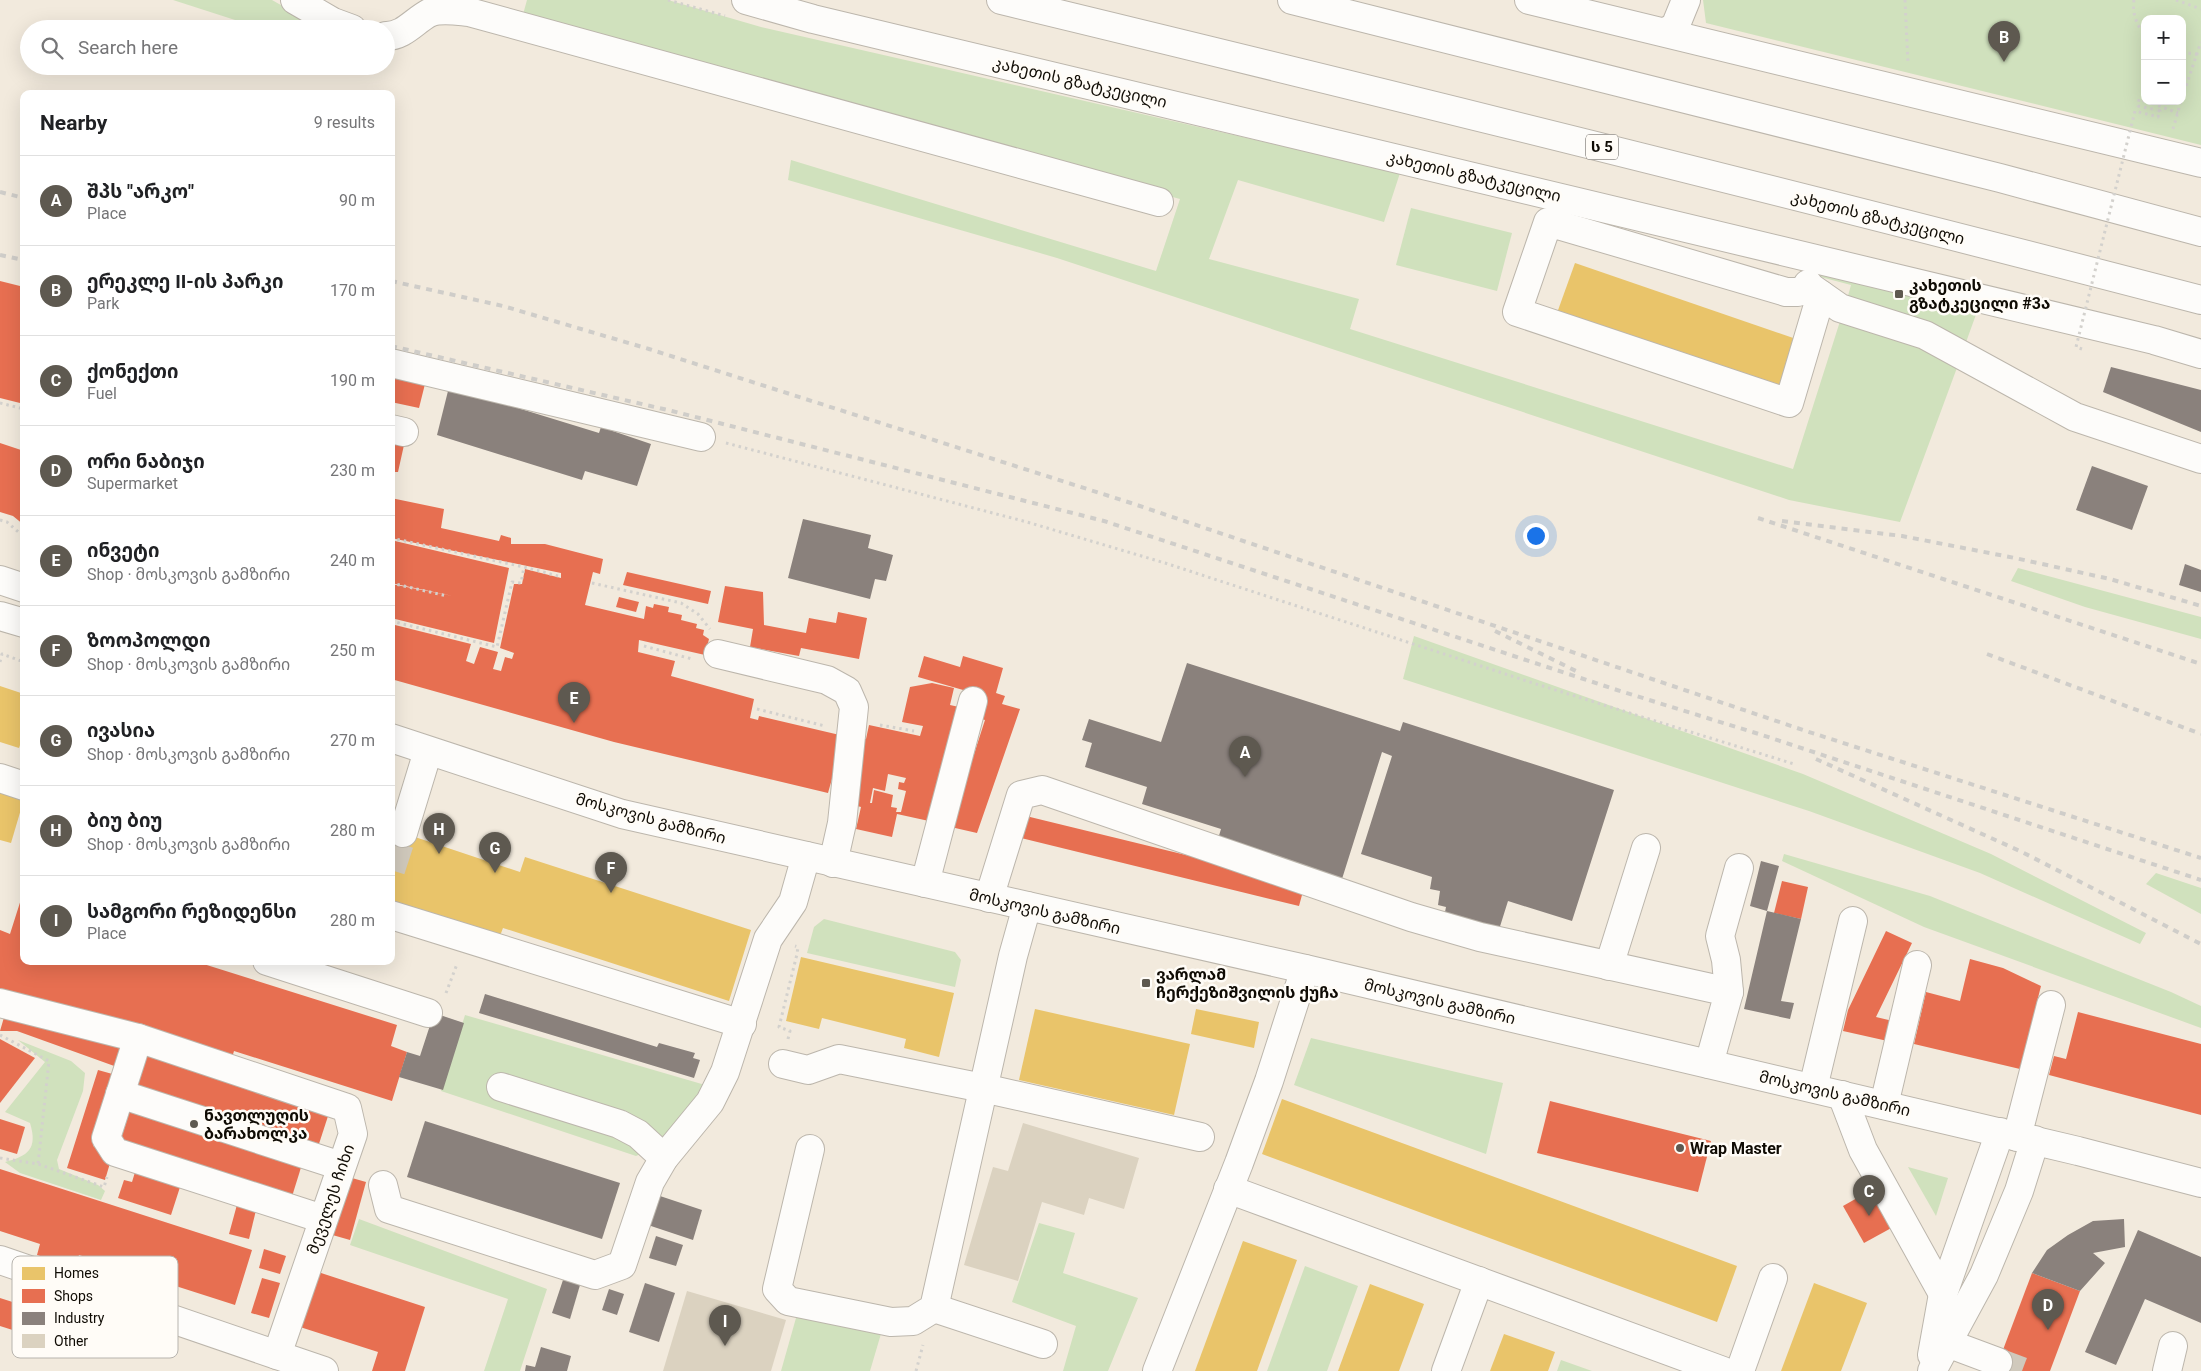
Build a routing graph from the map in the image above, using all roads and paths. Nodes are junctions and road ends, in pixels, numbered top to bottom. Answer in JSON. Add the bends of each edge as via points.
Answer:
{"nodes":[{"id":1,"x":294,"y":0,"type":"edge"},
{"id":2,"x":746,"y":0,"type":"edge"},
{"id":3,"x":1001,"y":0,"type":"edge"},
{"id":4,"x":1292,"y":0,"type":"edge"},
{"id":5,"x":1529,"y":0,"type":"edge"},
{"id":6,"x":1686,"y":0,"type":"edge"},
{"id":7,"x":1905,"y":0,"type":"edge"},
{"id":8,"x":2134,"y":0,"type":"edge"},
{"id":9,"x":2176,"y":0,"type":"edge"},
{"id":10,"x":2201,"y":9,"type":"edge"},
{"id":11,"x":329,"y":20,"type":"edge"},
{"id":12,"x":2141,"y":30,"type":"edge"},
{"id":13,"x":1665,"y":32,"type":"junction"},
{"id":14,"x":395,"y":33,"type":"edge"},
{"id":15,"x":2201,"y":42,"type":"edge"},
{"id":16,"x":2186,"y":53,"type":"edge"},
{"id":17,"x":2196,"y":55,"type":"junction"},
{"id":18,"x":2201,"y":55,"type":"edge"},
{"id":19,"x":2186,"y":87,"type":"edge"},
{"id":20,"x":1910,"y":92,"type":"junction"},
{"id":21,"x":2141,"y":100,"type":"edge"},
{"id":22,"x":2156,"y":105,"type":"edge"},
{"id":23,"x":2180,"y":105,"type":"edge"},
{"id":24,"x":2178,"y":113,"type":"junction"},
{"id":25,"x":2172,"y":130,"type":"dead end"},
{"id":26,"x":2201,"y":163,"type":"edge"},
{"id":27,"x":1159,"y":202,"type":"dead end"},
{"id":28,"x":2201,"y":232,"type":"edge"},
{"id":29,"x":1806,"y":255,"type":"junction"},
{"id":30,"x":1816,"y":291,"type":"junction"},
{"id":31,"x":2201,"y":300,"type":"edge"},
{"id":32,"x":2082,"y":349,"type":"dead end"},
{"id":33,"x":2201,"y":354,"type":"edge"},
{"id":34,"x":395,"y":364,"type":"edge"},
{"id":35,"x":0,"y":403,"type":"edge"},
{"id":36,"x":20,"y":408,"type":"edge"},
{"id":37,"x":701,"y":437,"type":"joint"},
{"id":38,"x":2201,"y":459,"type":"edge"},
{"id":39,"x":0,"y":520,"type":"edge"},
{"id":40,"x":20,"y":533,"type":"edge"},
{"id":41,"x":395,"y":539,"type":"edge"},
{"id":42,"x":524,"y":567,"type":"junction"},
{"id":43,"x":558,"y":576,"type":"dead end"},
{"id":44,"x":0,"y":580,"type":"edge"},
{"id":45,"x":592,"y":583,"type":"dead end"},
{"id":46,"x":395,"y":584,"type":"edge"},
{"id":47,"x":20,"y":587,"type":"edge"},
{"id":48,"x":447,"y":596,"type":"dead end"},
{"id":49,"x":0,"y":616,"type":"edge"},
{"id":50,"x":20,"y":622,"type":"edge"},
{"id":51,"x":395,"y":622,"type":"edge"},
{"id":52,"x":644,"y":646,"type":"dead end"},
{"id":53,"x":718,"y":654,"type":"junction"},
{"id":54,"x":20,"y":661,"type":"edge"},
{"id":55,"x":0,"y":662,"type":"edge"},
{"id":56,"x":973,"y":701,"type":"dead end"},
{"id":57,"x":757,"y":710,"type":"dead end"},
{"id":58,"x":852,"y":726,"type":"junction"},
{"id":59,"x":914,"y":731,"type":"dead end"},
{"id":60,"x":395,"y":739,"type":"edge"},
{"id":61,"x":428,"y":751,"type":"junction"},
{"id":62,"x":1794,"y":764,"type":"dead end"},
{"id":63,"x":0,"y":778,"type":"edge"},
{"id":64,"x":20,"y":785,"type":"edge"},
{"id":65,"x":403,"y":833,"type":"tunnel mouth"},
{"id":66,"x":1646,"y":848,"type":"dead end"},
{"id":67,"x":806,"y":856,"type":"junction"},
{"id":68,"x":833,"y":863,"type":"junction"},
{"id":69,"x":1739,"y":868,"type":"dead end"},
{"id":70,"x":925,"y":883,"type":"junction"},
{"id":71,"x":989,"y":898,"type":"junction"},
{"id":72,"x":1027,"y":906,"type":"junction"},
{"id":73,"x":395,"y":916,"type":"edge"},
{"id":74,"x":1853,"y":921,"type":"dead end"},
{"id":75,"x":768,"y":939,"type":"junction"},
{"id":76,"x":466,"y":940,"type":"junction"},
{"id":77,"x":294,"y":965,"type":"edge"},
{"id":78,"x":1917,"y":965,"type":"dead end"},
{"id":79,"x":1609,"y":966,"type":"junction"},
{"id":80,"x":1305,"y":969,"type":"junction"},
{"id":81,"x":341,"y":972,"type":"edge"},
{"id":82,"x":1729,"y":992,"type":"junction"},
{"id":83,"x":0,"y":1003,"type":"edge"},
{"id":84,"x":2051,"y":1005,"type":"dead end"},
{"id":85,"x":428,"y":1013,"type":"joint"},
{"id":86,"x":742,"y":1024,"type":"junction"},
{"id":87,"x":0,"y":1035,"type":"edge"},
{"id":88,"x":138,"y":1038,"type":"junction"},
{"id":89,"x":783,"y":1064,"type":"joint"},
{"id":90,"x":1709,"y":1064,"type":"junction"},
{"id":91,"x":501,"y":1087,"type":"dead end"},
{"id":92,"x":983,"y":1088,"type":"junction"},
{"id":93,"x":1813,"y":1088,"type":"junction"},
{"id":94,"x":120,"y":1094,"type":"junction"},
{"id":95,"x":1842,"y":1095,"type":"junction"},
{"id":96,"x":1884,"y":1105,"type":"junction"},
{"id":97,"x":2017,"y":1136,"type":"junction"},
{"id":98,"x":1200,"y":1137,"type":"dead end"},
{"id":99,"x":810,"y":1149,"type":"dead end"},
{"id":100,"x":115,"y":1152,"type":"junction"},
{"id":101,"x":0,"y":1158,"type":"edge"},
{"id":102,"x":664,"y":1158,"type":"junction"},
{"id":103,"x":38,"y":1164,"type":"junction"},
{"id":104,"x":341,"y":1166,"type":"junction"},
{"id":105,"x":2201,"y":1183,"type":"edge"},
{"id":106,"x":383,"y":1184,"type":"dead end"},
{"id":107,"x":1228,"y":1189,"type":"junction"},
{"id":108,"x":323,"y":1220,"type":"junction"},
{"id":109,"x":0,"y":1260,"type":"edge"},
{"id":110,"x":12,"y":1264,"type":"edge"},
{"id":111,"x":1773,"y":1278,"type":"dead end"},
{"id":112,"x":1479,"y":1281,"type":"junction"},
{"id":113,"x":1943,"y":1294,"type":"junction"},
{"id":114,"x":934,"y":1308,"type":"junction"},
{"id":115,"x":178,"y":1321,"type":"edge"},
{"id":116,"x":1947,"y":1343,"type":"junction"},
{"id":117,"x":1043,"y":1344,"type":"dead end"},
{"id":118,"x":277,"y":1355,"type":"junction"},
{"id":119,"x":1998,"y":1362,"type":"tunnel mouth"},
{"id":120,"x":324,"y":1371,"type":"edge"},
{"id":121,"x":1157,"y":1371,"type":"edge"},
{"id":122,"x":1446,"y":1371,"type":"edge"},
{"id":123,"x":1723,"y":1371,"type":"edge"},
{"id":124,"x":1740,"y":1371,"type":"edge"},
{"id":125,"x":1930,"y":1371,"type":"edge"}],
"edges":[{"from":1,"to":11,"type":"main road"},
{"from":2,"to":29,"type":"main road","name":"კახეთის გზატკეცილი","via":[[813,20]]},
{"from":3,"to":31,"type":"main road","name":"კახეთის გზატკეცილი","number":"ს 5","via":[[1413,100]]},
{"from":4,"to":28,"type":"main road","via":[[2000,178]]},
{"from":5,"to":13,"type":"main road"},
{"from":6,"to":13,"type":"main road","via":[[1675,27]]},
{"from":7,"to":20,"type":"path"},
{"from":8,"to":12,"type":"path","via":[[2133,9]]},
{"from":9,"to":10,"type":"path"},
{"from":13,"to":20,"type":"main road"},
{"from":14,"to":27,"type":"main road","via":[[410,28],[430,13],[449,10],[469,12]]},
{"from":15,"to":17,"type":"path"},
{"from":16,"to":17,"type":"path"},
{"from":17,"to":18,"type":"path"},
{"from":17,"to":19,"type":"path"},
{"from":20,"to":26,"type":"main road"},
{"from":21,"to":32,"type":"path","bridge":true,"via":[[2138,106],[2160,111],[2158,117],[2135,111],[2076,347]]},
{"from":22,"to":24,"type":"path"},
{"from":23,"to":24,"type":"path"},
{"from":24,"to":25,"type":"path"},
{"from":29,"to":30,"type":"main road","via":[[1804,277]]},
{"from":29,"to":33,"type":"main road","name":"კახეთის გზატკეცილი"},
{"from":30,"to":30,"type":"main road","via":[[1789,403],[1517,312],[1548,222],[1786,292]]},
{"from":30,"to":38,"type":"main road","via":[[1840,308],[1926,335],[2075,417]]},
{"from":34,"to":37,"type":"main road"},
{"from":35,"to":36,"type":"path"},
{"from":37,"to":62,"type":"path","via":[[1027,522],[1165,563]]},
{"from":39,"to":40,"type":"path"},
{"from":41,"to":42,"type":"path"},
{"from":42,"to":43,"type":"path"},
{"from":42,"to":51,"type":"path","via":[[521,583],[512,582],[497,647]]},
{"from":44,"to":47,"type":"main road"},
{"from":45,"to":53,"type":"path","via":[[681,603],[709,625]]},
{"from":46,"to":48,"type":"path"},
{"from":49,"to":50,"type":"main road"},
{"from":52,"to":53,"type":"path","via":[[706,662],[715,661]]},
{"from":53,"to":58,"type":"main road","via":[[827,680],[847,691],[854,707]]},
{"from":54,"to":55,"type":"path","via":[[2,654]]},
{"from":56,"to":70,"type":"main road"},
{"from":57,"to":58,"type":"path"},
{"from":58,"to":59,"type":"path"},
{"from":58,"to":68,"type":"main road","via":[[842,823]]},
{"from":60,"to":61,"type":"main road","name":"მოსკოვის გამზირი"},
{"from":61,"to":65,"type":"main road"},
{"from":61,"to":67,"type":"main road","name":"მოსკოვის გამზირი","via":[[622,814]]},
{"from":63,"to":64,"type":"main road"},
{"from":66,"to":79,"type":"main road"},
{"from":67,"to":68,"type":"main road","name":"მოსკოვის გამზირი"},
{"from":67,"to":75,"type":"main road","via":[[793,902]]},
{"from":68,"to":70,"type":"main road","name":"მოსკოვის გამზირი"},
{"from":69,"to":82,"type":"main road","via":[[1720,936]]},
{"from":70,"to":71,"type":"main road","name":"მოსკოვის გამზირი"},
{"from":71,"to":72,"type":"main road","name":"მოსკოვის გამზირი"},
{"from":71,"to":79,"type":"main road","via":[[1021,795],[1042,790],[1411,917],[1480,937]]},
{"from":72,"to":80,"type":"main road","name":"მოსკოვის გამზირი"},
{"from":72,"to":92,"type":"main road"},
{"from":73,"to":76,"type":"main road"},
{"from":74,"to":93,"type":"main road"},
{"from":75,"to":86,"type":"main road"},
{"from":75,"to":89,"type":"path","via":[[798,947],[778,1027],[790,1031]]},
{"from":76,"to":85,"type":"path","via":[[440,1011]]},
{"from":76,"to":86,"type":"main road"},
{"from":77,"to":81,"type":"main road"},
{"from":78,"to":96,"type":"main road"},
{"from":79,"to":82,"type":"main road"},
{"from":80,"to":90,"type":"main road","name":"მოსკოვის გამზირი"},
{"from":80,"to":107,"type":"main road","via":[[1269,1081]]},
{"from":81,"to":85,"type":"main road"},
{"from":82,"to":90,"type":"main road"},
{"from":83,"to":88,"type":"main road","name":"მეველეს ჩიხი"},
{"from":84,"to":97,"type":"main road"},
{"from":86,"to":102,"type":"main road","via":[[710,1102]]},
{"from":87,"to":103,"type":"path","via":[[49,1061]]},
{"from":88,"to":94,"type":"main road"},
{"from":88,"to":104,"type":"main road","name":"მეველეს ჩიხი","via":[[347,1108],[353,1134]]},
{"from":89,"to":92,"type":"main road","via":[[808,1070],[839,1059]]},
{"from":90,"to":93,"type":"main road","name":"მოსკოვის გამზირი"},
{"from":91,"to":102,"type":"main road","via":[[620,1124],[638,1134]]},
{"from":92,"to":98,"type":"main road"},
{"from":92,"to":114,"type":"main road"},
{"from":93,"to":95,"type":"main road","name":"მოსკოვის გამზირი"},
{"from":94,"to":100,"type":"main road","via":[[106,1138]]},
{"from":94,"to":104,"type":"main road"},
{"from":95,"to":96,"type":"main road","name":"მოსკოვის გამზირი"},
{"from":95,"to":113,"type":"main road","via":[[1863,1150]]},
{"from":96,"to":97,"type":"main road","name":"მოსკოვის გამზირი"},
{"from":97,"to":105,"type":"main road","name":"მოსკოვის გამზირი"},
{"from":97,"to":113,"type":"main road"},
{"from":97,"to":116,"type":"main road","via":[[2020,1191],[1988,1266]]},
{"from":99,"to":114,"type":"main road","via":[[776,1289],[788,1301],[891,1322],[914,1321]]},
{"from":100,"to":103,"type":"path","via":[[104,1187]]},
{"from":100,"to":108,"type":"main road"},
{"from":101,"to":103,"type":"path"},
{"from":102,"to":106,"type":"main road","via":[[650,1182],[622,1265],[595,1275],[389,1209]]},
{"from":104,"to":108,"type":"main road","name":"მეველეს ჩიხი"},
{"from":107,"to":112,"type":"main road"},
{"from":107,"to":121,"type":"main road"},
{"from":108,"to":118,"type":"main road","name":"მეველეს ჩიხი"},
{"from":109,"to":110,"type":"main road"},
{"from":111,"to":124,"type":"main road"},
{"from":112,"to":122,"type":"main road"},
{"from":112,"to":123,"type":"main road"},
{"from":113,"to":125,"type":"main road"},
{"from":114,"to":117,"type":"main road"},
{"from":115,"to":118,"type":"main road"},
{"from":116,"to":119,"type":"main road"},
{"from":116,"to":125,"type":"main road"},
{"from":118,"to":120,"type":"main road"}]}
